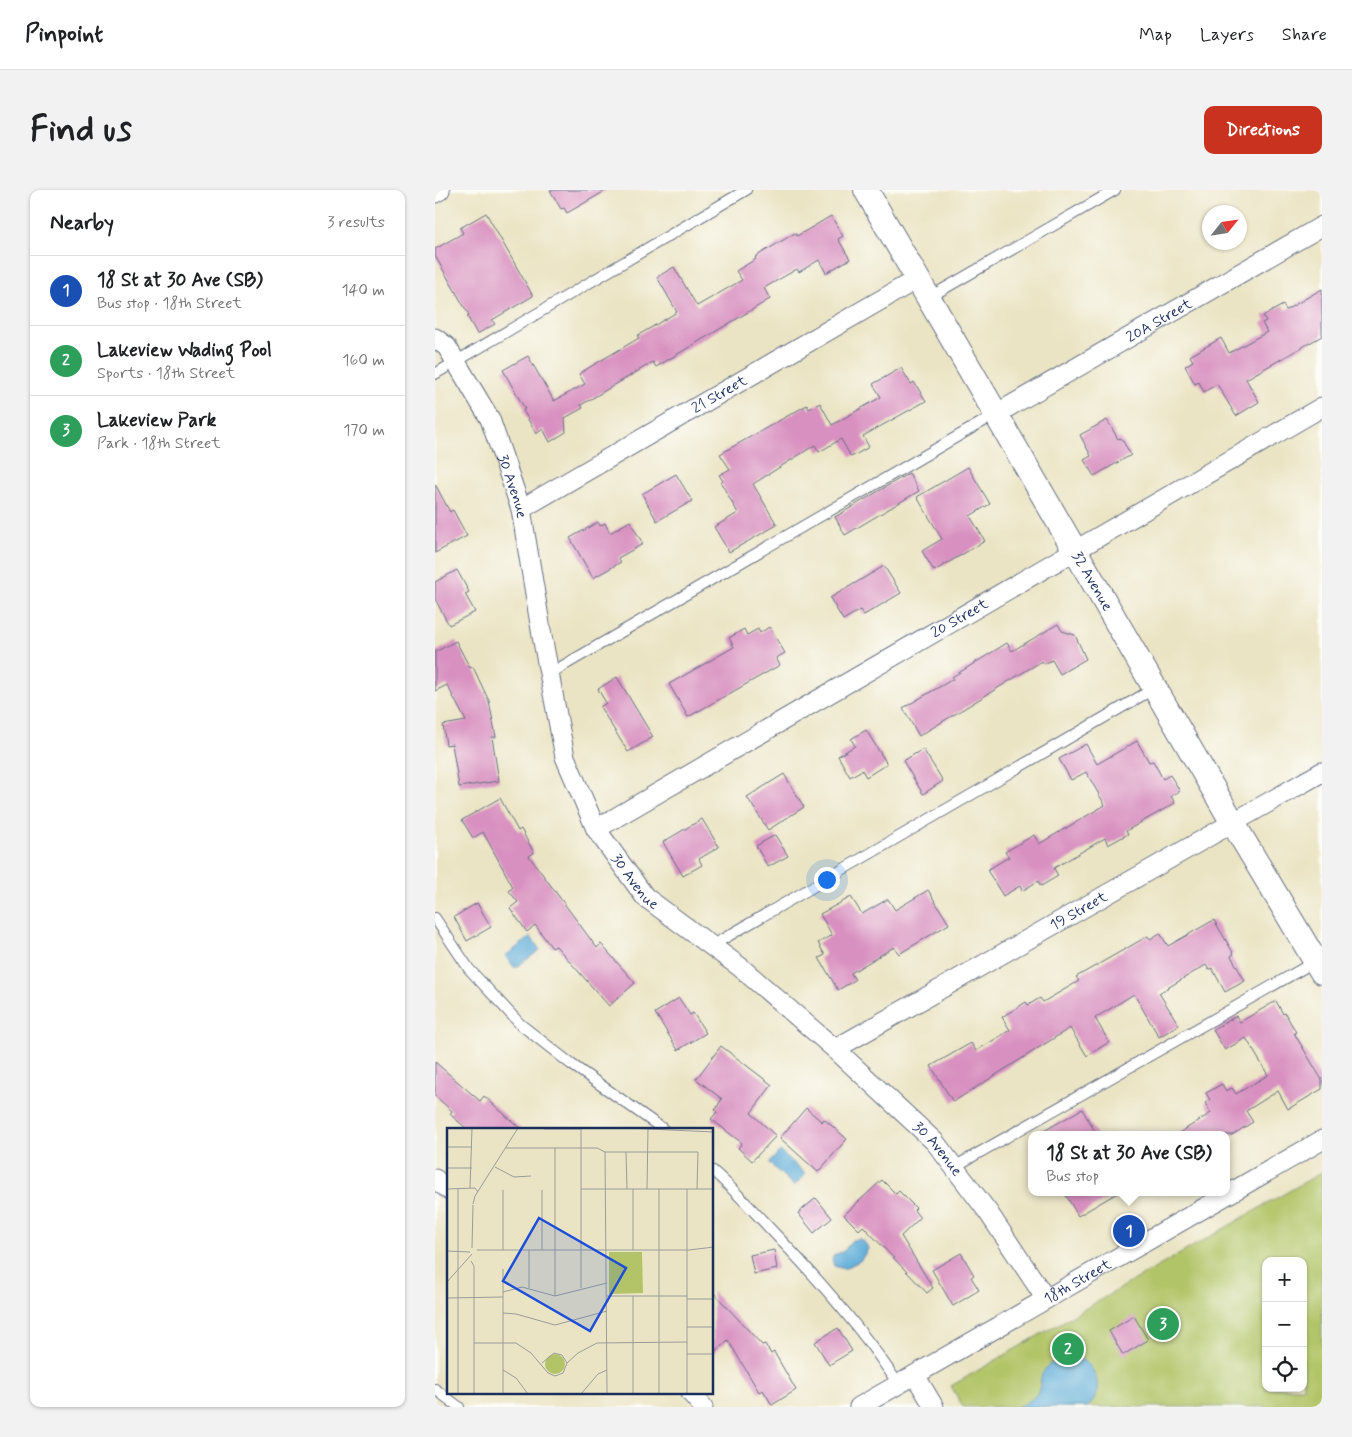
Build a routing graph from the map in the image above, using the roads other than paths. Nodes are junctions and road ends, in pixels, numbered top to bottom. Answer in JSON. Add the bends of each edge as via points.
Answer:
{"nodes":[{"id":1,"x":440,"y":190,"type":"edge"},
{"id":2,"x":746,"y":190,"type":"edge"},
{"id":3,"x":866,"y":190,"type":"edge"},
{"id":4,"x":1115,"y":190,"type":"edge"},
{"id":5,"x":435,"y":193,"type":"edge"},
{"id":6,"x":1322,"y":226,"type":"edge"},
{"id":7,"x":923,"y":288,"type":"junction"},
{"id":8,"x":435,"y":338,"type":"edge"},
{"id":9,"x":456,"y":362,"type":"junction"},
{"id":10,"x":435,"y":374,"type":"edge"},
{"id":11,"x":1322,"y":407,"type":"edge"},
{"id":12,"x":996,"y":414,"type":"junction"},
{"id":13,"x":521,"y":509,"type":"junction"},
{"id":14,"x":1075,"y":549,"type":"junction"},
{"id":15,"x":549,"y":674,"type":"junction"},
{"id":16,"x":1155,"y":688,"type":"junction"},
{"id":17,"x":1322,"y":772,"type":"edge"},
{"id":18,"x":1233,"y":823,"type":"junction"},
{"id":19,"x":596,"y":829,"type":"junction"},
{"id":20,"x":435,"y":918,"type":"edge"},
{"id":21,"x":711,"y":946,"type":"junction"},
{"id":22,"x":1320,"y":964,"type":"edge"},
{"id":23,"x":835,"y":1049,"type":"junction"},
{"id":24,"x":660,"y":1128,"type":"edge"},
{"id":25,"x":1322,"y":1140,"type":"edge"},
{"id":26,"x":954,"y":1167,"type":"junction"},
{"id":27,"x":714,"y":1172,"type":"edge"},
{"id":28,"x":435,"y":1179,"type":"edge"},
{"id":29,"x":447,"y":1188,"type":"edge"},
{"id":30,"x":1230,"y":1193,"type":"edge"},
{"id":31,"x":1225,"y":1196,"type":"edge"},
{"id":32,"x":1046,"y":1299,"type":"junction"},
{"id":33,"x":915,"y":1375,"type":"junction"},
{"id":34,"x":898,"y":1384,"type":"junction"},
{"id":35,"x":435,"y":1389,"type":"edge"},
{"id":36,"x":692,"y":1394,"type":"edge"},
{"id":37,"x":459,"y":1407,"type":"edge"},
{"id":38,"x":703,"y":1407,"type":"edge"},
{"id":39,"x":859,"y":1407,"type":"edge"},
{"id":40,"x":934,"y":1407,"type":"edge"}],
"edges":[{"from":1,"to":5,"type":"street"},
{"from":2,"to":9,"type":"lane"},
{"from":3,"to":7,"type":"street","name":"32 Avenue"},
{"from":4,"to":7,"type":"lane"},
{"from":6,"to":12,"type":"street","name":"20A Street"},
{"from":7,"to":12,"type":"street","name":"32 Avenue"},
{"from":7,"to":13,"type":"street","name":"21 Street"},
{"from":8,"to":9,"type":"street","name":"30 Avenue","via":[[447,347]]},
{"from":9,"to":10,"type":"lane"},
{"from":9,"to":13,"type":"street","name":"30 Avenue","via":[[490,419]]},
{"from":11,"to":14,"type":"street","name":"20 Street"},
{"from":12,"to":14,"type":"street","name":"32 Avenue"},
{"from":12,"to":15,"type":"lane"},
{"from":13,"to":15,"type":"street","name":"30 Avenue"},
{"from":14,"to":16,"type":"street","name":"32 Avenue"},
{"from":14,"to":19,"type":"street","name":"20 Street"},
{"from":15,"to":19,"type":"street","name":"30 Avenue","via":[[565,757]]},
{"from":16,"to":18,"type":"street","name":"32 Avenue"},
{"from":16,"to":21,"type":"lane"},
{"from":17,"to":18,"type":"street","name":"19 Street"},
{"from":18,"to":22,"type":"street","name":"32 Avenue"},
{"from":18,"to":23,"type":"street","name":"19 Street"},
{"from":19,"to":21,"type":"street","name":"30 Avenue","via":[[645,897]]},
{"from":20,"to":24,"type":"lane","via":[[469,969],[520,1024]]},
{"from":21,"to":23,"type":"street","name":"30 Avenue"},
{"from":22,"to":26,"type":"lane"},
{"from":23,"to":26,"type":"street","name":"30 Avenue","via":[[935,1142]]},
{"from":25,"to":30,"type":"street","name":"18th Street"},
{"from":26,"to":32,"type":"street","name":"30 Avenue"},
{"from":27,"to":34,"type":"lane","via":[[811,1272],[881,1356]]},
{"from":28,"to":29,"type":"street"},
{"from":31,"to":32,"type":"street","name":"18th Street"},
{"from":32,"to":33,"type":"street","name":"18th Street"},
{"from":33,"to":34,"type":"street","name":"18th Street"},
{"from":33,"to":40,"type":"street"},
{"from":34,"to":39,"type":"street","name":"18th Street"},
{"from":35,"to":37,"type":"lane"},
{"from":36,"to":38,"type":"street"}]}
